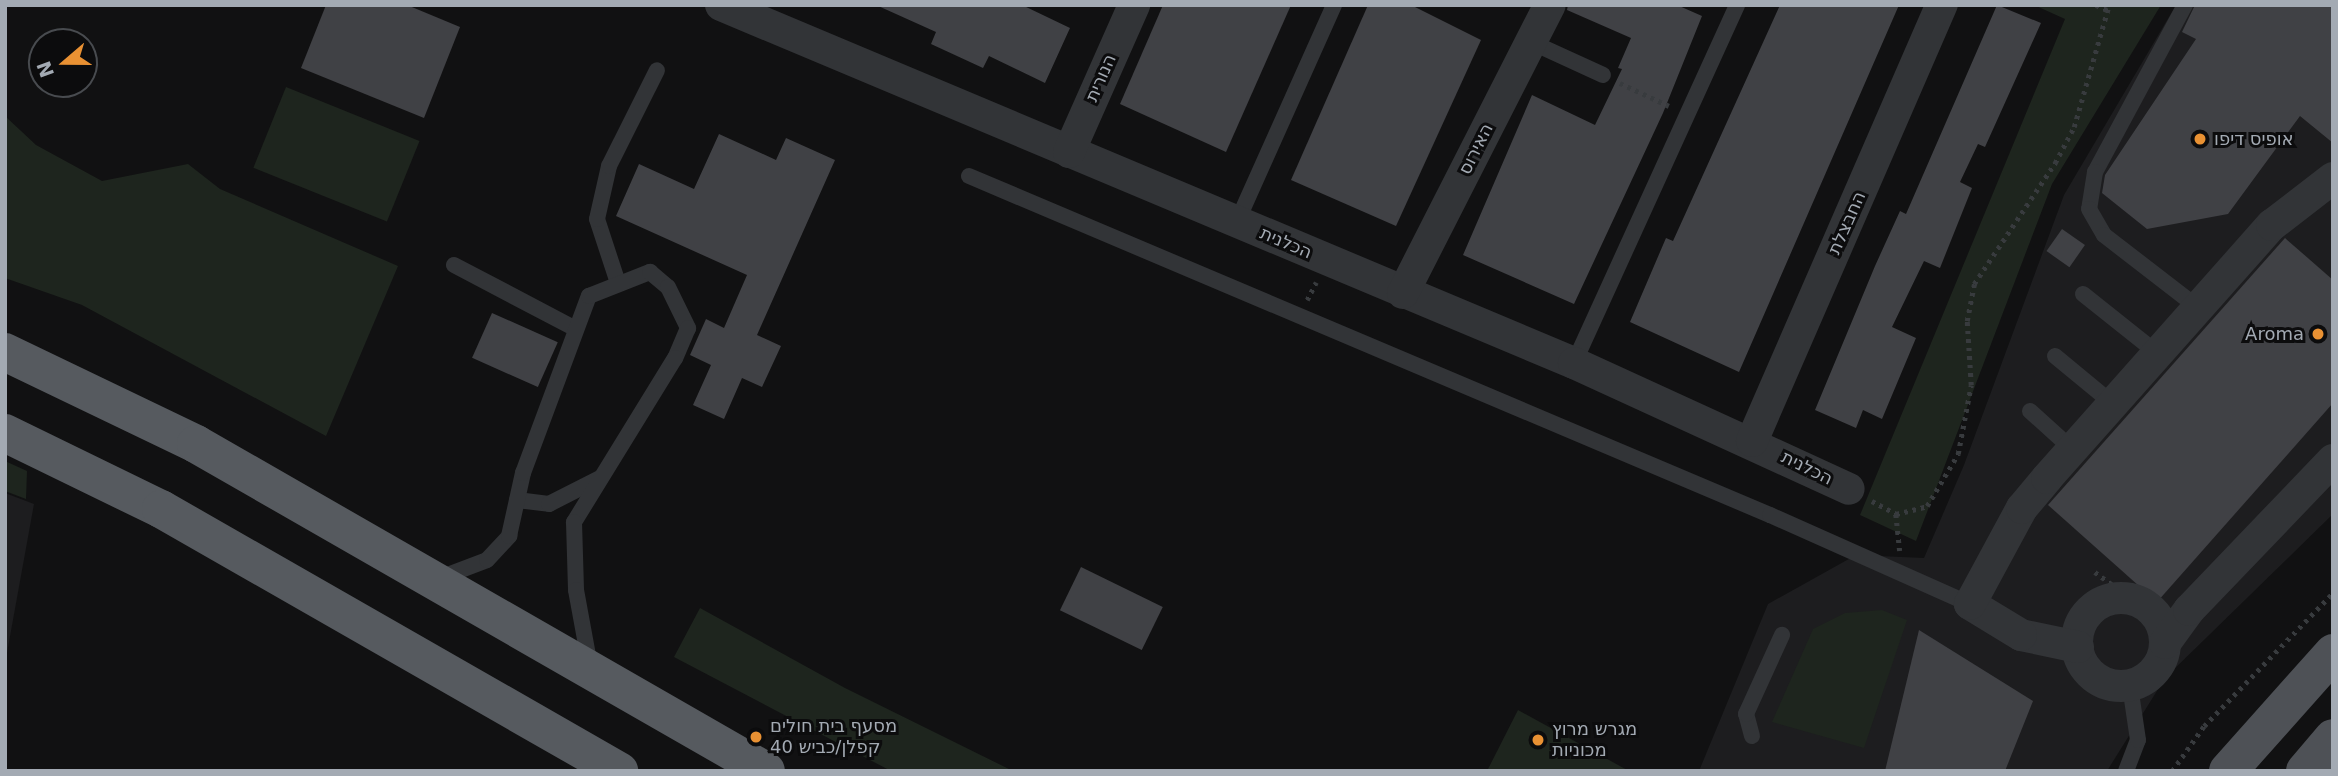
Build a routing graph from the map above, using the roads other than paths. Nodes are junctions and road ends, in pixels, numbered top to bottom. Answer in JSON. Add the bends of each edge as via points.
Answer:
{"nodes":[{"id":1,"x":721,"y":5,"type":"edge"},
{"id":2,"x":1133,"y":5,"type":"edge"},
{"id":3,"x":1334,"y":5,"type":"edge"},
{"id":4,"x":1550,"y":5,"type":"edge"},
{"id":5,"x":1737,"y":5,"type":"edge"},
{"id":6,"x":1942,"y":5,"type":"edge"},
{"id":7,"x":2185,"y":5,"type":"edge"},
{"id":8,"x":1531,"y":42,"type":"junction"},
{"id":9,"x":657,"y":70,"type":"dead end"},
{"id":10,"x":1603,"y":75,"type":"road end"},
{"id":11,"x":1069,"y":152,"type":"junction"},
{"id":12,"x":969,"y":176,"type":"dead end"},
{"id":13,"x":2329,"y":188,"type":"edge"},
{"id":14,"x":1237,"y":222,"type":"junction"},
{"id":15,"x":454,"y":265,"type":"dead end"},
{"id":16,"x":618,"y":284,"type":"junction"},
{"id":17,"x":1403,"y":293,"type":"junction"},
{"id":18,"x":2083,"y":294,"type":"dead end"},
{"id":19,"x":2196,"y":306,"type":"junction"},
{"id":20,"x":574,"y":328,"type":"junction"},
{"id":21,"x":5,"y":352,"type":"edge"},
{"id":22,"x":2156,"y":352,"type":"junction"},
{"id":23,"x":2054,"y":356,"type":"dead end"},
{"id":24,"x":1574,"y":363,"type":"junction"},
{"id":25,"x":2112,"y":403,"type":"junction"},
{"id":26,"x":2030,"y":411,"type":"dead end"},
{"id":27,"x":5,"y":433,"type":"edge"},
{"id":28,"x":2333,"y":439,"type":"edge"},
{"id":29,"x":1752,"y":442,"type":"junction"},
{"id":30,"x":2072,"y":449,"type":"junction"},
{"id":31,"x":2333,"y":460,"type":"edge"},
{"id":32,"x":602,"y":476,"type":"junction"},
{"id":33,"x":2305,"y":485,"type":"junction"},
{"id":34,"x":1849,"y":489,"type":"road end"},
{"id":35,"x":517,"y":500,"type":"junction"},
{"id":36,"x":2225,"y":571,"type":"junction"},
{"id":37,"x":434,"y":580,"type":"junction"},
{"id":38,"x":2138,"y":602,"type":"junction"},
{"id":39,"x":1970,"y":604,"type":"junction"},
{"id":40,"x":1783,"y":635,"type":"dead end"},
{"id":41,"x":2165,"y":643,"type":"junction"},
{"id":42,"x":2078,"y":647,"type":"junction"},
{"id":43,"x":2333,"y":653,"type":"edge"},
{"id":44,"x":590,"y":668,"type":"junction"},
{"id":45,"x":2130,"y":685,"type":"junction"},
{"id":46,"x":1752,"y":736,"type":"dead end"},
{"id":47,"x":2333,"y":738,"type":"edge"},
{"id":48,"x":2314,"y":767,"type":"edge"},
{"id":49,"x":619,"y":771,"type":"edge"},
{"id":50,"x":766,"y":771,"type":"edge"},
{"id":51,"x":2126,"y":771,"type":"edge"},
{"id":52,"x":2228,"y":771,"type":"edge"}],
"edges":[{"from":1,"to":11,"type":"street","name":"הכלנית"},
{"from":2,"to":11,"type":"street","name":"הנורית"},
{"from":3,"to":14,"type":"lane"},
{"from":4,"to":8,"type":"street","name":"האירוס"},
{"from":5,"to":24,"type":"lane"},
{"from":6,"to":29,"type":"street","name":"החבצלת"},
{"from":7,"to":19,"type":"lane","via":[[2095,172],[2089,209],[2104,235]]},
{"from":8,"to":10,"type":"lane"},
{"from":8,"to":17,"type":"street","name":"האירוס"},
{"from":9,"to":16,"type":"lane","via":[[610,166],[597,219]]},
{"from":11,"to":14,"type":"street","name":"הכלנית"},
{"from":12,"to":39,"type":"lane"},
{"from":13,"to":19,"type":"street","via":[[2272,225]]},
{"from":14,"to":17,"type":"street","name":"הכלנית"},
{"from":15,"to":20,"type":"lane"},
{"from":16,"to":20,"type":"lane","via":[[589,296]]},
{"from":16,"to":32,"type":"lane","via":[[650,272],[668,287],[688,328],[675,358]]},
{"from":17,"to":24,"type":"street","name":"הכלנית"},
{"from":18,"to":22,"type":"lane"},
{"from":19,"to":22,"type":"street"},
{"from":20,"to":35,"type":"lane"},
{"from":21,"to":37,"type":"highway","via":[[196,444]]},
{"from":22,"to":25,"type":"street"},
{"from":23,"to":25,"type":"lane"},
{"from":24,"to":29,"type":"street","name":"הכלנית"},
{"from":25,"to":30,"type":"street"},
{"from":26,"to":30,"type":"lane"},
{"from":27,"to":49,"type":"highway","via":[[161,509]]},
{"from":28,"to":33,"type":"street"},
{"from":29,"to":34,"type":"street","name":"הכלנית"},
{"from":30,"to":39,"type":"street","via":[[2022,508]]},
{"from":31,"to":33,"type":"street"},
{"from":32,"to":35,"type":"lane","via":[[549,504]]},
{"from":32,"to":44,"type":"lane","via":[[574,522],[576,590]]},
{"from":33,"to":36,"type":"street"},
{"from":35,"to":37,"type":"lane","via":[[509,536],[487,561]]},
{"from":36,"to":38,"type":"street","via":[[2166,604]]},
{"from":36,"to":41,"type":"street"},
{"from":37,"to":44,"type":"highway"},
{"from":38,"to":41,"type":"street","via":[[2156,615]]},
{"from":38,"to":42,"type":"street","via":[[2104,602],[2092,610],[2078,633]]},
{"from":39,"to":42,"type":"street","via":[[2021,635]]},
{"from":40,"to":46,"type":"lane","via":[[1746,714]]},
{"from":41,"to":45,"type":"street","via":[[2155,670]]},
{"from":42,"to":45,"type":"street","via":[[2089,673],[2116,686]]},
{"from":43,"to":52,"type":"main road"},
{"from":44,"to":50,"type":"highway"},
{"from":45,"to":51,"type":"lane","via":[[2138,740]]},
{"from":47,"to":48,"type":"main road"}]}
